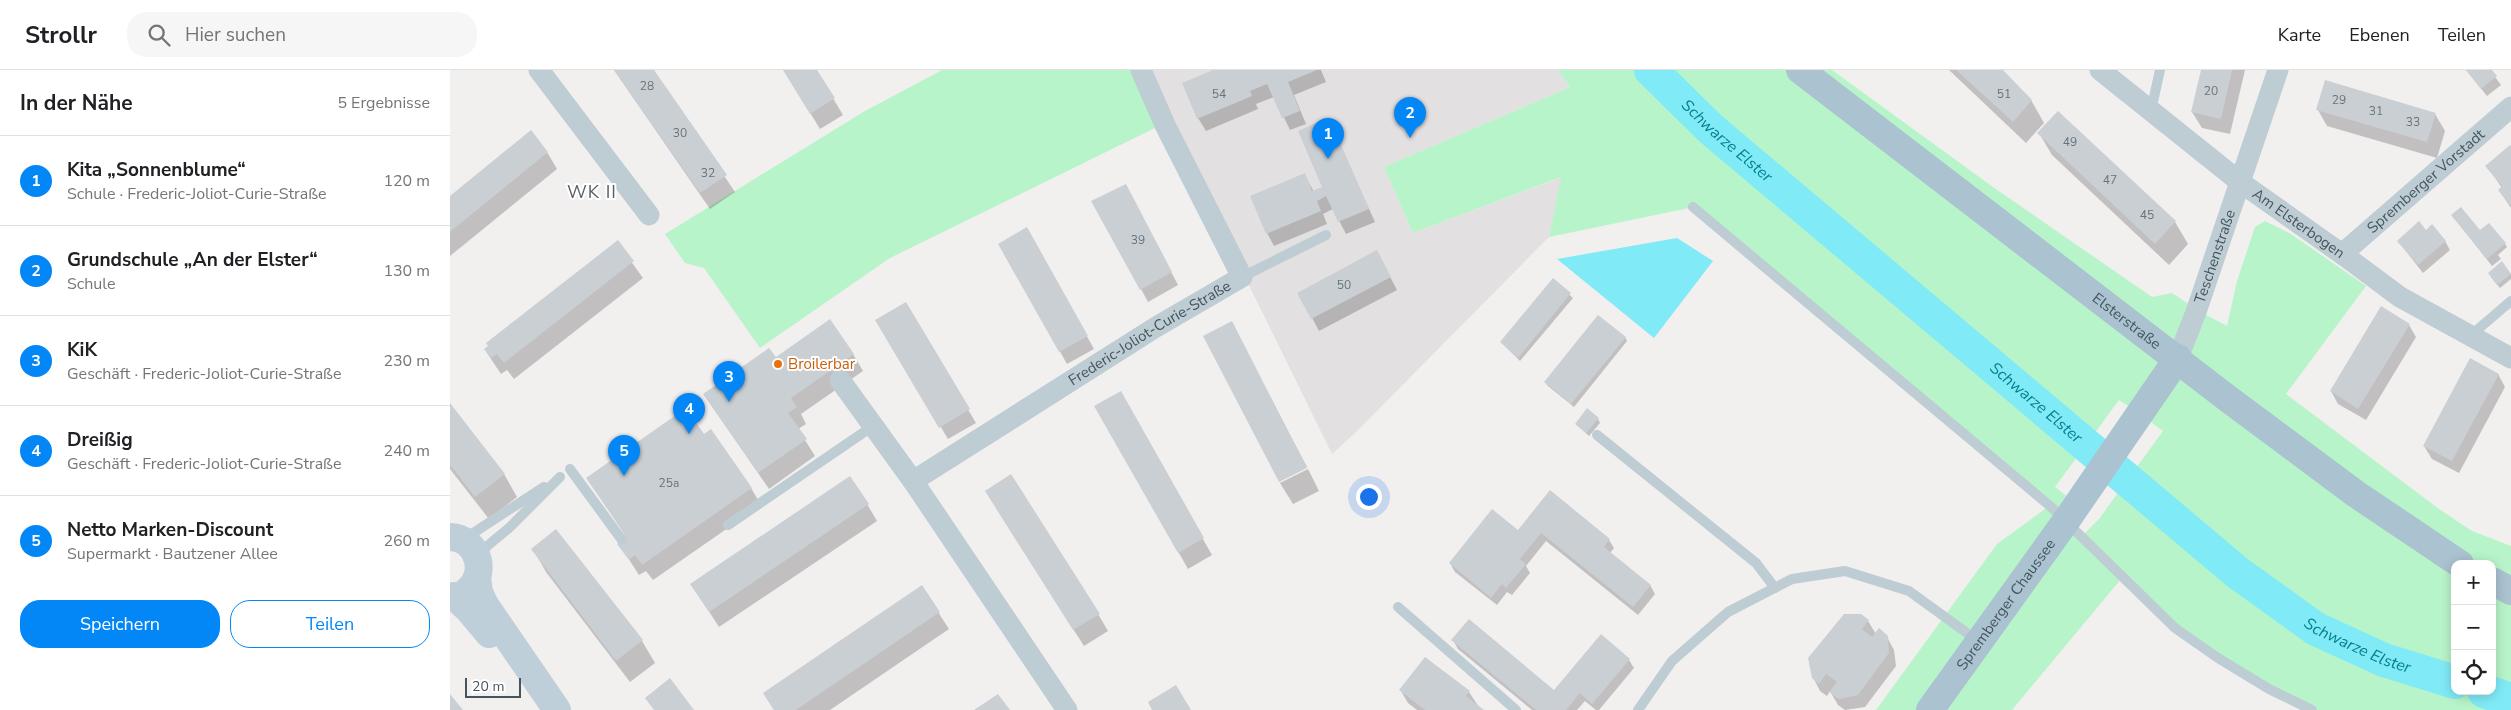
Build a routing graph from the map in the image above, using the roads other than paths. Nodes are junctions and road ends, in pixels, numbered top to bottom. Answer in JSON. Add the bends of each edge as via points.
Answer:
{"nodes":[{"id":1,"x":539,"y":70,"type":"edge"},
{"id":2,"x":1141,"y":70,"type":"edge"},
{"id":3,"x":1800,"y":70,"type":"edge"},
{"id":4,"x":2100,"y":70,"type":"edge"},
{"id":5,"x":2160,"y":70,"type":"edge"},
{"id":6,"x":2278,"y":70,"type":"edge"},
{"id":7,"x":2511,"y":108,"type":"edge"},
{"id":8,"x":2151,"y":110,"type":"junction"},
{"id":9,"x":2240,"y":182,"type":"junction"},
{"id":10,"x":1693,"y":206,"type":"dead end"},
{"id":11,"x":649,"y":215,"type":"dead end"},
{"id":12,"x":1326,"y":235,"type":"dead end"},
{"id":13,"x":2342,"y":254,"type":"junction"},
{"id":14,"x":1242,"y":277,"type":"junction"},
{"id":15,"x":2511,"y":301,"type":"edge"},
{"id":16,"x":2470,"y":336,"type":"junction"},
{"id":17,"x":2178,"y":358,"type":"junction"},
{"id":18,"x":2511,"y":358,"type":"edge"},
{"id":19,"x":840,"y":380,"type":"dead end"},
{"id":20,"x":873,"y":426,"type":"junction"},
{"id":21,"x":1597,"y":435,"type":"dead end"},
{"id":22,"x":570,"y":469,"type":"dead end"},
{"id":23,"x":913,"y":481,"type":"junction"},
{"id":24,"x":2066,"y":521,"type":"junction"},
{"id":25,"x":728,"y":526,"type":"dead end"},
{"id":26,"x":456,"y":539,"type":"edge"},
{"id":27,"x":622,"y":540,"type":"dead end"},
{"id":28,"x":2454,"y":560,"type":"edge"},
{"id":29,"x":478,"y":572,"type":"junction"},
{"id":30,"x":2496,"y":583,"type":"edge"},
{"id":31,"x":1775,"y":588,"type":"junction"},
{"id":32,"x":2511,"y":591,"type":"edge"},
{"id":33,"x":452,"y":596,"type":"edge"},
{"id":34,"x":1398,"y":607,"type":"dead end"},
{"id":35,"x":1979,"y":642,"type":"junction"},
{"id":36,"x":552,"y":704,"type":"edge"},
{"id":37,"x":1067,"y":710,"type":"edge"},
{"id":38,"x":1516,"y":710,"type":"edge"},
{"id":39,"x":1638,"y":710,"type":"edge"},
{"id":40,"x":1930,"y":710,"type":"edge"},
{"id":41,"x":2312,"y":710,"type":"edge"}],
"edges":[{"from":1,"to":11,"type":"street"},
{"from":2,"to":14,"type":"street","name":"Frederic-Joliot-Curie-Straße","via":[[1165,125]]},
{"from":3,"to":17,"type":"main road","name":"Elsterstraße"},
{"from":4,"to":8,"type":"street","name":"Am Elsterbogen"},
{"from":5,"to":8,"type":"lane"},
{"from":6,"to":9,"type":"street","name":"Teschenstraße"},
{"from":7,"to":13,"type":"street","name":"Spremberger Vorstadt"},
{"from":8,"to":9,"type":"street","name":"Am Elsterbogen"},
{"from":9,"to":13,"type":"street","name":"Am Elsterbogen"},
{"from":9,"to":17,"type":"street","name":"Teschenstraße"},
{"from":10,"to":24,"type":"lane"},
{"from":12,"to":14,"type":"lane"},
{"from":13,"to":16,"type":"street","name":"Am Elsterbogen","via":[[2400,297]]},
{"from":14,"to":23,"type":"street","name":"Frederic-Joliot-Curie-Straße","via":[[1156,326]]},
{"from":15,"to":16,"type":"lane"},
{"from":16,"to":18,"type":"street","name":"Am Elsterbogen"},
{"from":17,"to":24,"type":"main road","name":"Spremberger Chaussee"},
{"from":17,"to":28,"type":"main road","name":"Elsterstraße","via":[[2348,488]]},
{"from":19,"to":20,"type":"street"},
{"from":20,"to":23,"type":"street"},
{"from":20,"to":25,"type":"lane"},
{"from":21,"to":31,"type":"lane","via":[[1756,564]]},
{"from":22,"to":27,"type":"lane"},
{"from":23,"to":37,"type":"street"},
{"from":24,"to":35,"type":"main road","name":"Spremberger Chaussee"},
{"from":24,"to":41,"type":"lane","via":[[2175,628],[2269,689]]},
{"from":26,"to":29,"type":"street","via":[[475,551]]},
{"from":26,"to":29,"type":"lane","via":[[560,477],[486,547]]},
{"from":29,"to":33,"type":"street","via":[[468,590]]},
{"from":29,"to":36,"type":"street","via":[[479,592],[485,604]]},
{"from":30,"to":32,"type":"main road"},
{"from":31,"to":35,"type":"lane","via":[[1792,579],[1845,571],[1910,591]]},
{"from":31,"to":39,"type":"lane","via":[[1728,612],[1672,661]]},
{"from":33,"to":36,"type":"street","via":[[468,608],[525,677]]},
{"from":34,"to":38,"type":"lane"},
{"from":35,"to":40,"type":"main road","name":"Spremberger Chaussee"}]}
